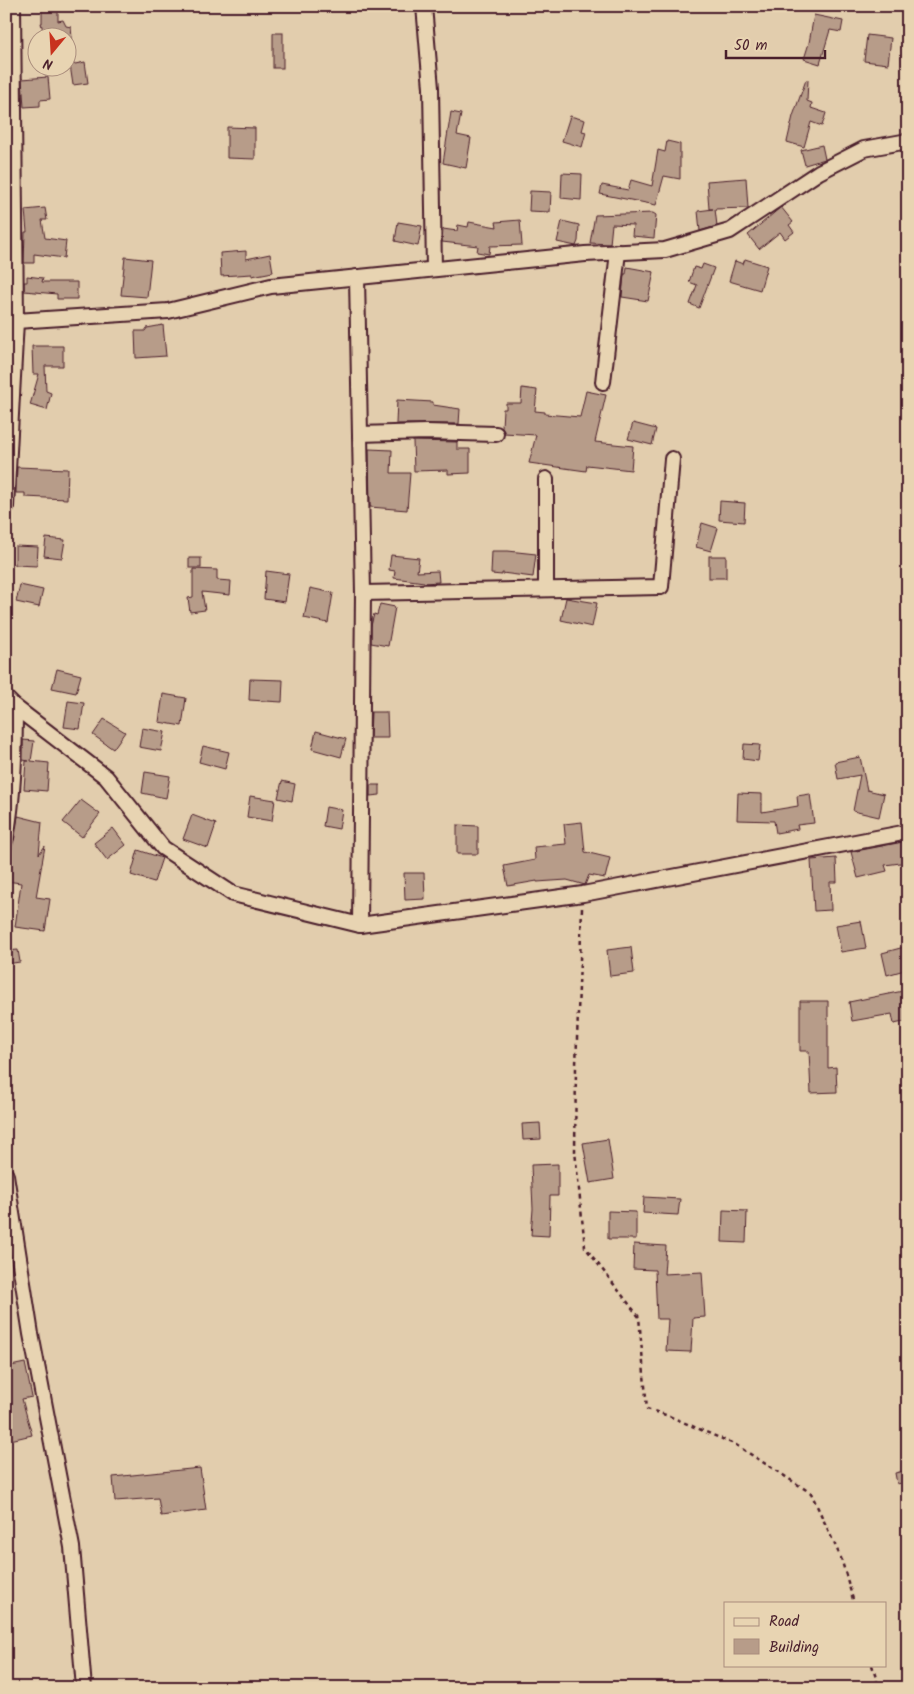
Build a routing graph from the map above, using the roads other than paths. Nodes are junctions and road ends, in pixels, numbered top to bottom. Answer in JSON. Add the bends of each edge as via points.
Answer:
{"nodes":[{"id":1,"x":13,"y":6,"type":"edge"},
{"id":2,"x":424,"y":6,"type":"edge"},
{"id":3,"x":908,"y":140,"type":"edge"},
{"id":4,"x":618,"y":252,"type":"junction"},
{"id":5,"x":434,"y":269,"type":"junction"},
{"id":6,"x":357,"y":277,"type":"junction"},
{"id":7,"x":16,"y":321,"type":"junction"},
{"id":8,"x":603,"y":382,"type":"dead end"},
{"id":9,"x":360,"y":434,"type":"junction"},
{"id":10,"x":496,"y":434,"type":"dead end"},
{"id":11,"x":672,"y":460,"type":"dead end"},
{"id":12,"x":546,"y":479,"type":"dead end"},
{"id":13,"x":6,"y":507,"type":"edge"},
{"id":14,"x":546,"y":589,"type":"junction"},
{"id":15,"x":363,"y":593,"type":"junction"},
{"id":16,"x":10,"y":702,"type":"edge"},
{"id":17,"x":908,"y":832,"type":"edge"},
{"id":18,"x":6,"y":838,"type":"edge"},
{"id":19,"x":360,"y":925,"type":"junction"},
{"id":20,"x":6,"y":1175,"type":"edge"},
{"id":21,"x":84,"y":1688,"type":"edge"}],
"edges":[{"from":1,"to":7,"type":"street"},
{"from":2,"to":5,"type":"street","via":[[431,88]]},
{"from":3,"to":4,"type":"street","via":[[864,149],[819,172],[730,231],[665,250]]},
{"from":4,"to":5,"type":"street"},
{"from":4,"to":8,"type":"street"},
{"from":5,"to":6,"type":"street"},
{"from":6,"to":7,"type":"street","via":[[271,286],[168,311]]},
{"from":6,"to":9,"type":"street"},
{"from":7,"to":13,"type":"street"},
{"from":9,"to":10,"type":"street"},
{"from":9,"to":15,"type":"street"},
{"from":11,"to":14,"type":"street","via":[[661,587]]},
{"from":12,"to":14,"type":"street"},
{"from":14,"to":15,"type":"street"},
{"from":15,"to":19,"type":"street"},
{"from":16,"to":18,"type":"street","via":[[15,740]]},
{"from":16,"to":19,"type":"street","via":[[106,777],[163,848],[233,894]]},
{"from":17,"to":19,"type":"street","via":[[583,894]]},
{"from":20,"to":21,"type":"street","via":[[31,1334],[72,1547]]}]}
